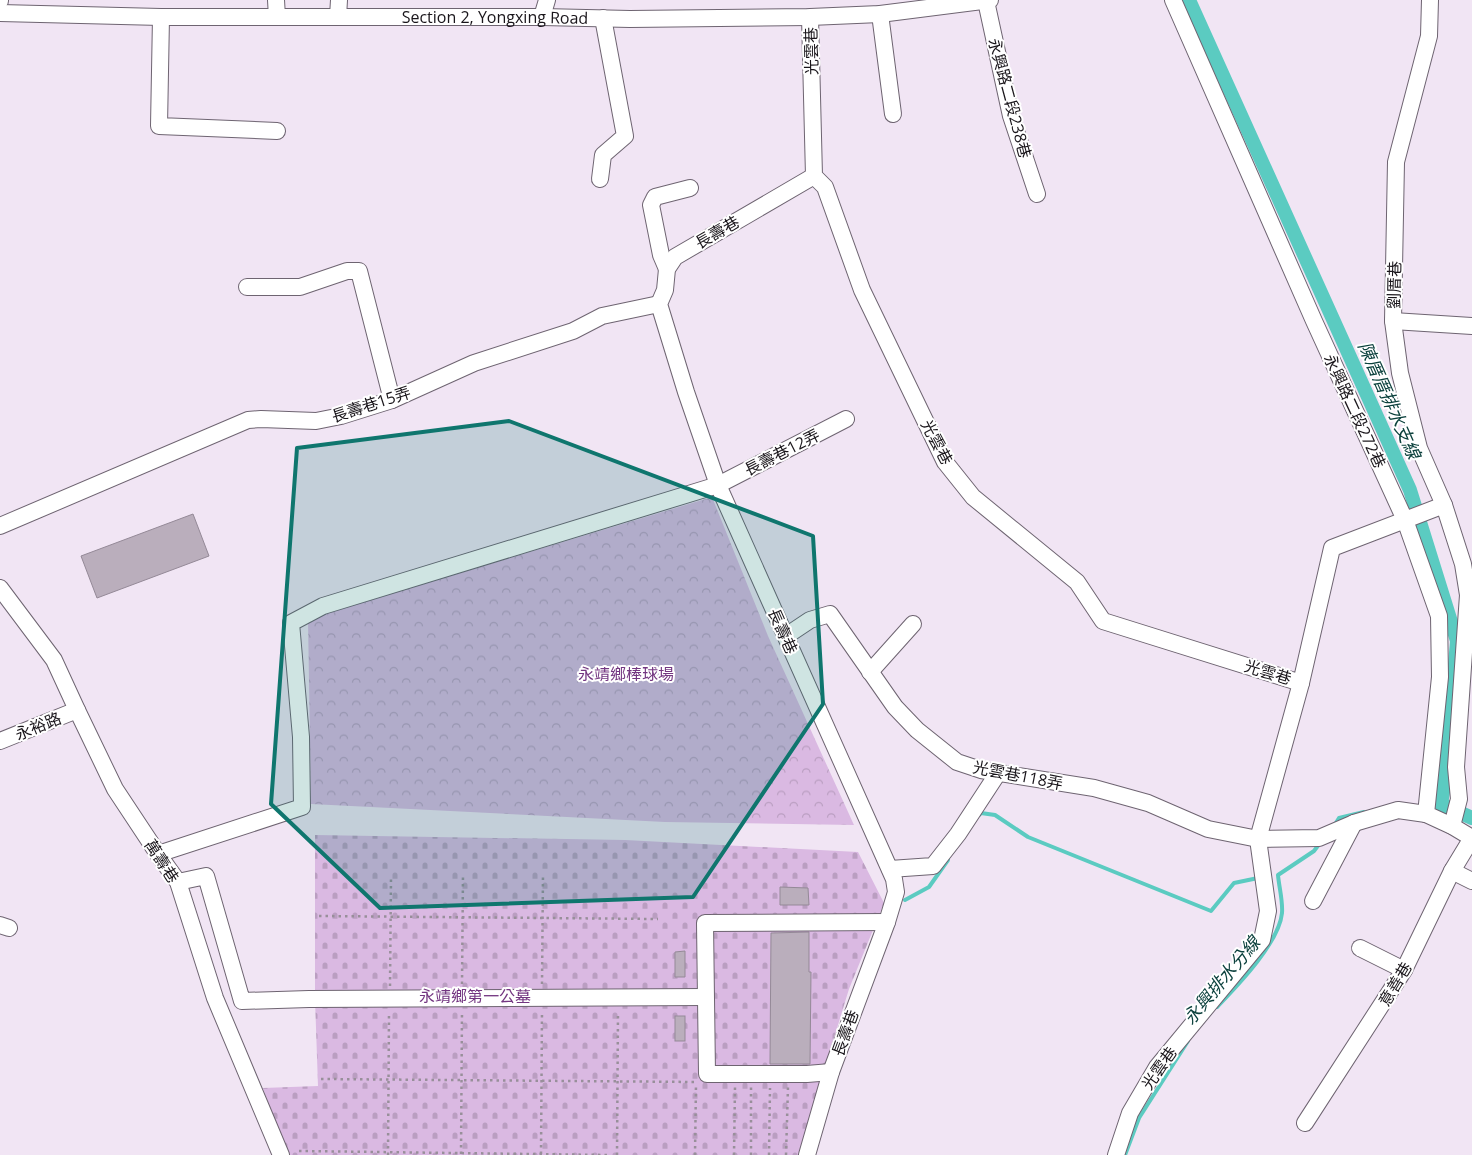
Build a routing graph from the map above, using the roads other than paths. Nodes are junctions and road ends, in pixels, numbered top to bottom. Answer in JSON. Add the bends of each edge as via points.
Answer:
{"nodes":[{"id":1,"x":276,"y":0,"type":"edge"},
{"id":2,"x":339,"y":0,"type":"edge"},
{"id":3,"x":547,"y":0,"type":"edge"},
{"id":4,"x":988,"y":0,"type":"edge"},
{"id":5,"x":1173,"y":0,"type":"edge"},
{"id":6,"x":1430,"y":0,"type":"edge"},
{"id":7,"x":921,"y":4,"type":"edge"},
{"id":8,"x":876,"y":9,"type":"edge"},
{"id":9,"x":801,"y":11,"type":"edge"},
{"id":10,"x":0,"y":13,"type":"edge"},
{"id":11,"x":160,"y":17,"type":"junction"},
{"id":12,"x":276,"y":17,"type":"junction"},
{"id":13,"x":338,"y":17,"type":"junction"},
{"id":14,"x":542,"y":17,"type":"junction"},
{"id":15,"x":603,"y":18,"type":"junction"},
{"id":16,"x":893,"y":114,"type":"dead end"},
{"id":17,"x":277,"y":130,"type":"dead end"},
{"id":18,"x":814,"y":176,"type":"junction"},
{"id":19,"x":600,"y":179,"type":"dead end"},
{"id":20,"x":690,"y":188,"type":"dead end"},
{"id":21,"x":1037,"y":194,"type":"dead end"},
{"id":22,"x":666,"y":269,"type":"junction"},
{"id":23,"x":247,"y":287,"type":"dead end"},
{"id":24,"x":659,"y":304,"type":"junction"},
{"id":25,"x":1393,"y":321,"type":"junction"},
{"id":26,"x":1472,"y":326,"type":"edge"},
{"id":27,"x":392,"y":400,"type":"junction"},
{"id":28,"x":846,"y":419,"type":"dead end"},
{"id":29,"x":718,"y":485,"type":"junction"},
{"id":30,"x":1437,"y":507,"type":"junction"},
{"id":31,"x":1408,"y":519,"type":"junction"},
{"id":32,"x":0,"y":526,"type":"edge"},
{"id":33,"x":0,"y":588,"type":"edge"},
{"id":34,"x":1470,"y":595,"type":"edge"},
{"id":35,"x":913,"y":624,"type":"dead end"},
{"id":36,"x":786,"y":636,"type":"junction"},
{"id":37,"x":870,"y":672,"type":"junction"},
{"id":38,"x":1301,"y":683,"type":"junction"},
{"id":39,"x":76,"y":710,"type":"junction"},
{"id":40,"x":0,"y":741,"type":"edge"},
{"id":41,"x":998,"y":773,"type":"junction"},
{"id":42,"x":1465,"y":802,"type":"edge"},
{"id":43,"x":1426,"y":814,"type":"junction"},
{"id":44,"x":1354,"y":823,"type":"junction"},
{"id":45,"x":1452,"y":826,"type":"junction"},
{"id":46,"x":1472,"y":838,"type":"edge"},
{"id":47,"x":1258,"y":839,"type":"junction"},
{"id":48,"x":158,"y":854,"type":"junction"},
{"id":49,"x":890,"y":870,"type":"junction"},
{"id":50,"x":1452,"y":872,"type":"junction"},
{"id":51,"x":1472,"y":881,"type":"edge"},
{"id":52,"x":178,"y":882,"type":"junction"},
{"id":53,"x":1313,"y":901,"type":"dead end"},
{"id":54,"x":887,"y":922,"type":"junction"},
{"id":55,"x":1360,"y":948,"type":"dead end"},
{"id":56,"x":1404,"y":970,"type":"junction"},
{"id":57,"x":705,"y":998,"type":"junction"},
{"id":58,"x":831,"y":1072,"type":"junction"},
{"id":59,"x":1305,"y":1123,"type":"dead end"},
{"id":60,"x":281,"y":1155,"type":"edge"},
{"id":61,"x":807,"y":1155,"type":"edge"},
{"id":62,"x":1116,"y":1155,"type":"edge"}],
"edges":[{"from":1,"to":12,"type":"street"},
{"from":2,"to":13,"type":"street"},
{"from":3,"to":14,"type":"street"},
{"from":4,"to":7,"type":"street","name":"Section 2, Yongxing Road"},
{"from":4,"to":21,"type":"street","name":"永興路二段238巷","via":[[1012,116]]},
{"from":5,"to":31,"type":"street","name":"永興路二段272巷","via":[[1314,321]]},
{"from":6,"to":25,"type":"street","name":"劉厝巷","via":[[1429,36],[1396,162]]},
{"from":7,"to":8,"type":"street","name":"Section 2, Yongxing Road"},
{"from":8,"to":9,"type":"street","name":"Section 2, Yongxing Road"},
{"from":8,"to":16,"type":"street"},
{"from":9,"to":15,"type":"street","name":"Section 2, Yongxing Road"},
{"from":9,"to":18,"type":"street","name":"光雲巷"},
{"from":10,"to":11,"type":"street","name":"Section 2, Yongxing Road"},
{"from":11,"to":12,"type":"street","name":"Section 2, Yongxing Road"},
{"from":11,"to":17,"type":"street","via":[[159,126]]},
{"from":12,"to":13,"type":"street","name":"Section 2, Yongxing Road"},
{"from":13,"to":14,"type":"street","name":"Section 2, Yongxing Road"},
{"from":14,"to":15,"type":"street","name":"Section 2, Yongxing Road"},
{"from":15,"to":19,"type":"street","via":[[625,136],[603,155]]},
{"from":18,"to":22,"type":"street","name":"長壽巷","via":[[675,257]]},
{"from":18,"to":38,"type":"street","name":"光雲巷","via":[[825,187],[862,290],[945,462],[973,497],[1077,582],[1103,621]]},
{"from":20,"to":22,"type":"street","via":[[655,197],[651,205]]},
{"from":22,"to":24,"type":"street","via":[[665,290]]},
{"from":23,"to":27,"type":"street","via":[[300,287],[347,271],[358,271]]},
{"from":24,"to":27,"type":"street","name":"長壽巷15弄","via":[[602,316],[573,331],[474,363]]},
{"from":24,"to":29,"type":"street","name":"長壽巷"},
{"from":25,"to":26,"type":"street"},
{"from":25,"to":30,"type":"street","name":"劉厝巷","via":[[1400,373]]},
{"from":27,"to":32,"type":"street","name":"長壽巷15弄","via":[[316,421],[248,420]]},
{"from":28,"to":29,"type":"street","name":"長壽巷12弄"},
{"from":29,"to":36,"type":"street","name":"長壽巷"},
{"from":29,"to":48,"type":"street","name":"長壽巷12弄","via":[[322,606],[291,623],[301,737],[302,807]]},
{"from":30,"to":31,"type":"street"},
{"from":30,"to":34,"type":"street","name":"劉厝巷","via":[[1463,564]]},
{"from":31,"to":38,"type":"street","name":"光雲巷","via":[[1332,548]]},
{"from":31,"to":43,"type":"street","name":"永興路二段272巷","via":[[1439,616],[1440,677]]},
{"from":33,"to":39,"type":"street","name":"萬壽巷","via":[[54,660]]},
{"from":34,"to":42,"type":"street","name":"劉厝巷","via":[[1456,767]]},
{"from":35,"to":37,"type":"street"},
{"from":36,"to":37,"type":"street","name":"光雲巷118弄","via":[[810,620],[830,614]]},
{"from":36,"to":49,"type":"street","name":"長壽巷"},
{"from":37,"to":41,"type":"street","name":"光雲巷118弄","via":[[895,707],[917,730],[957,762]]},
{"from":38,"to":47,"type":"street","name":"光雲巷"},
{"from":39,"to":40,"type":"street","name":"永裕路"},
{"from":39,"to":48,"type":"street","name":"萬壽巷","via":[[116,790]]},
{"from":41,"to":47,"type":"street","name":"光雲巷118弄","via":[[1094,788],[1148,803],[1208,828]]},
{"from":41,"to":49,"type":"street","via":[[933,866]]},
{"from":42,"to":45,"type":"street","name":"劉厝巷"},
{"from":43,"to":44,"type":"street","via":[[1398,810]]},
{"from":43,"to":45,"type":"street"},
{"from":44,"to":47,"type":"street","via":[[1319,838]]},
{"from":44,"to":53,"type":"street"},
{"from":45,"to":46,"type":"street","name":"意善巷"},
{"from":46,"to":50,"type":"street","name":"意善巷"},
{"from":47,"to":62,"type":"street","name":"光雲巷","via":[[1268,911],[1262,940],[1157,1067],[1130,1113]]},
{"from":48,"to":52,"type":"street","name":"萬壽巷"},
{"from":49,"to":54,"type":"street","name":"長壽巷","via":[[896,892]]},
{"from":50,"to":51,"type":"street"},
{"from":50,"to":56,"type":"street","name":"意善巷"},
{"from":52,"to":57,"type":"street","via":[[206,876],[242,1001]]},
{"from":52,"to":60,"type":"street","name":"萬壽巷","via":[[215,998]]},
{"from":54,"to":57,"type":"street","via":[[705,923]]},
{"from":54,"to":58,"type":"street","name":"長壽巷"},
{"from":55,"to":56,"type":"street"},
{"from":56,"to":59,"type":"street","name":"意善巷"},
{"from":57,"to":58,"type":"street","via":[[702,1078]]},
{"from":58,"to":61,"type":"street","name":"長壽巷"}]}
